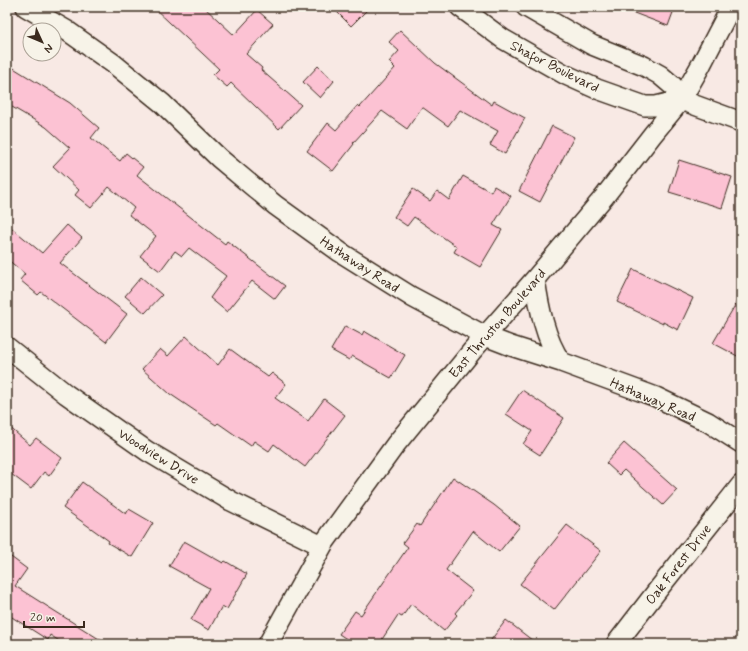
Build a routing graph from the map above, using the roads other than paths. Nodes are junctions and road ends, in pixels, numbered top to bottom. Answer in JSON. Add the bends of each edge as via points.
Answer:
{"nodes":[{"id":1,"x":26,"y":7,"type":"edge"},
{"id":2,"x":460,"y":7,"type":"edge"},
{"id":3,"x":526,"y":7,"type":"edge"},
{"id":4,"x":730,"y":7,"type":"edge"},
{"id":5,"x":681,"y":100,"type":"junction"},
{"id":6,"x":741,"y":122,"type":"edge"},
{"id":7,"x":535,"y":279,"type":"junction"},
{"id":8,"x":485,"y":336,"type":"junction"},
{"id":9,"x":7,"y":347,"type":"edge"},
{"id":10,"x":561,"y":362,"type":"junction"},
{"id":11,"x":741,"y":443,"type":"edge"},
{"id":12,"x":741,"y":485,"type":"edge"},
{"id":13,"x":322,"y":546,"type":"junction"},
{"id":14,"x":268,"y":644,"type":"edge"},
{"id":15,"x":616,"y":644,"type":"edge"}],
"edges":[{"from":1,"to":8,"type":"street","name":"Hathaway Road","via":[[66,30],[114,64],[162,103],[219,158],[274,205],[340,252],[412,297]]},
{"from":2,"to":5,"type":"street","name":"Shafor Boulevard","via":[[503,39],[566,75],[597,89],[644,106]]},
{"from":3,"to":5,"type":"street","via":[[592,45],[660,75],[673,86]]},
{"from":4,"to":5,"type":"street","name":"East Thruston Boulevard"},
{"from":5,"to":6,"type":"street"},
{"from":5,"to":7,"type":"street","name":"East Thruston Boulevard"},
{"from":7,"to":8,"type":"street","name":"East Thruston Boulevard"},
{"from":7,"to":10,"type":"street","via":[[545,326]]},
{"from":8,"to":10,"type":"street","name":"Hathaway Road"},
{"from":8,"to":13,"type":"street","name":"East Thruston Boulevard","via":[[396,444]]},
{"from":9,"to":13,"type":"street","name":"Woodview Drive","via":[[66,394],[147,451],[231,501]]},
{"from":10,"to":11,"type":"street","name":"Hathaway Road","via":[[656,397],[708,422]]},
{"from":12,"to":15,"type":"street","name":"Oak Forest Drive"},
{"from":13,"to":14,"type":"street","name":"East Thruston Boulevard"}]}
